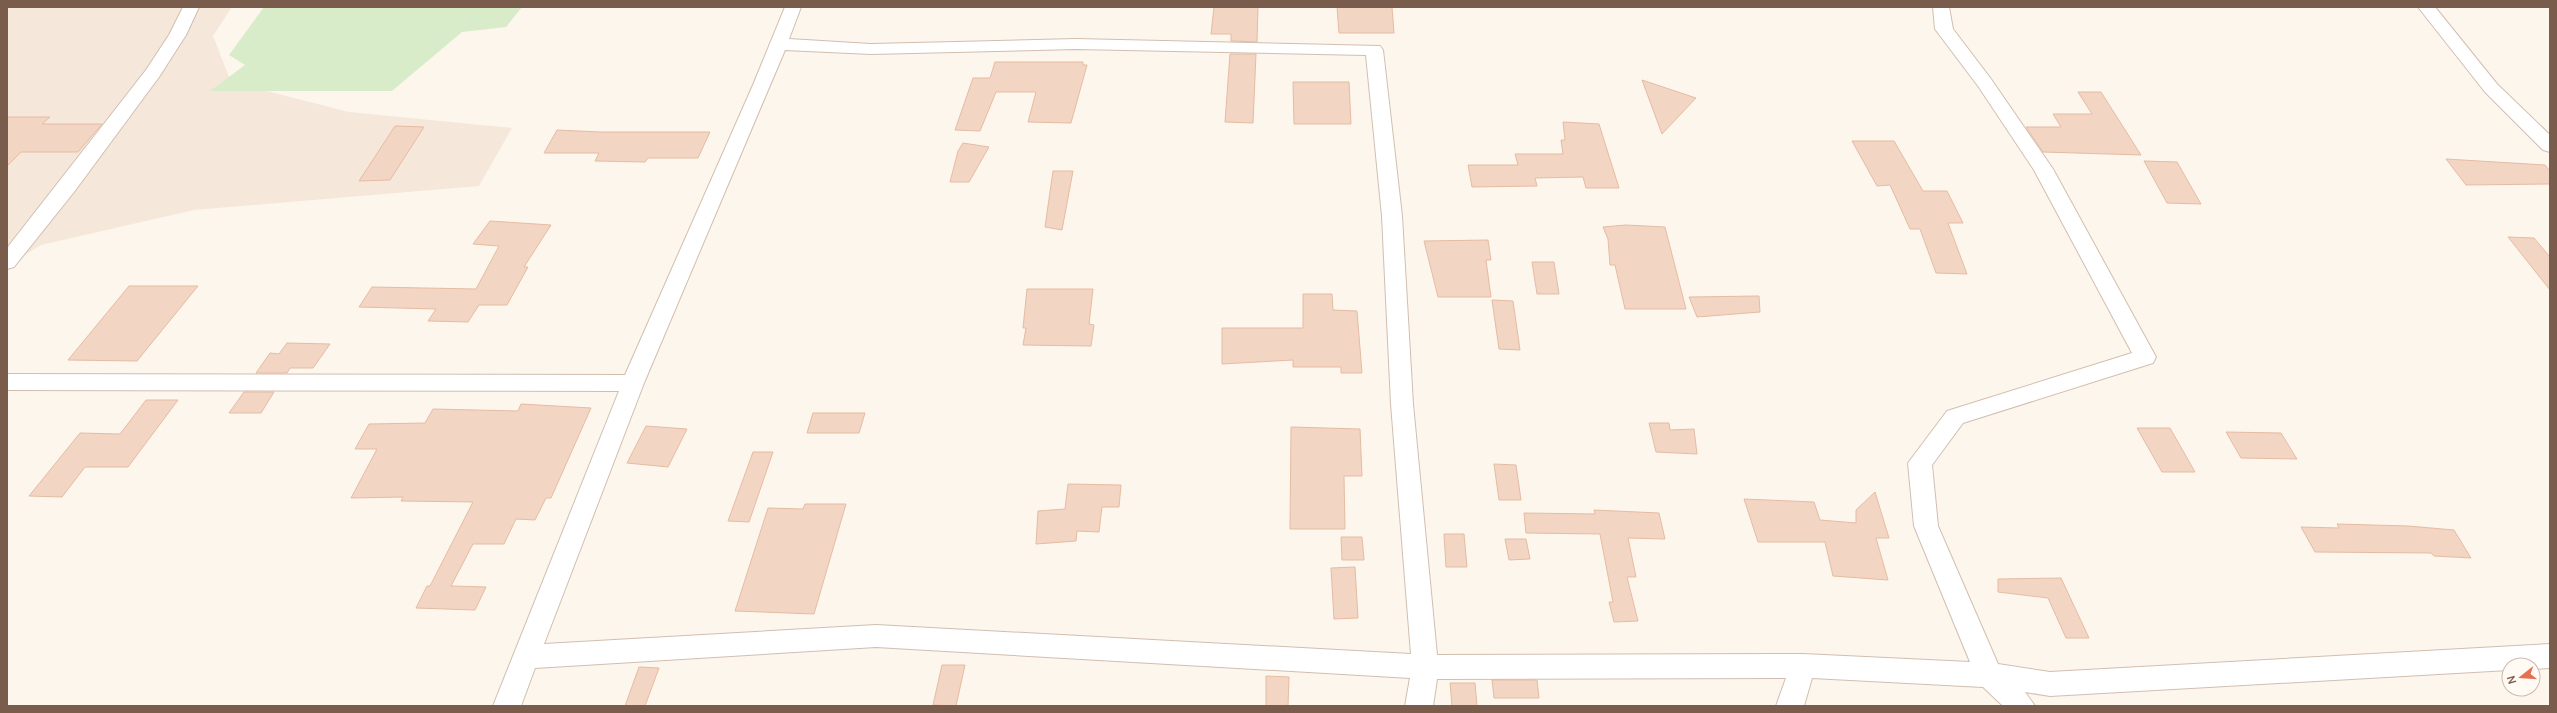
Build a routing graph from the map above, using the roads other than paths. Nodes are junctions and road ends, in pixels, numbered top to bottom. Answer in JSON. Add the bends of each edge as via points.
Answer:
{"nodes":[{"id":1,"x":191,"y":7,"type":"edge"},
{"id":2,"x":793,"y":7,"type":"edge"},
{"id":3,"x":1942,"y":7,"type":"edge"},
{"id":4,"x":2426,"y":7,"type":"edge"},
{"id":5,"x":778,"y":44,"type":"junction"},
{"id":6,"x":2550,"y":146,"type":"edge"},
{"id":7,"x":7,"y":262,"type":"edge"},
{"id":8,"x":7,"y":382,"type":"edge"},
{"id":9,"x":634,"y":383,"type":"junction"},
{"id":10,"x":2550,"y":656,"type":"edge"},
{"id":11,"x":526,"y":657,"type":"junction"},
{"id":12,"x":1425,"y":666,"type":"junction"},
{"id":13,"x":1803,"y":666,"type":"junction"},
{"id":14,"x":1989,"y":675,"type":"junction"},
{"id":15,"x":507,"y":706,"type":"edge"},
{"id":16,"x":1420,"y":706,"type":"edge"},
{"id":17,"x":1790,"y":706,"type":"edge"},
{"id":18,"x":2021,"y":706,"type":"edge"}],
"edges":[{"from":1,"to":7,"type":"street","via":[[183,28],[146,82],[57,203]]},
{"from":2,"to":5,"type":"street"},
{"from":3,"to":14,"type":"street","via":[[1944,30],[1985,82],[2043,168],[2145,357],[1955,417],[1920,463],[1926,526]]},
{"from":4,"to":6,"type":"street","via":[[2491,88]]},
{"from":5,"to":9,"type":"street"},
{"from":5,"to":12,"type":"street","via":[[871,49],[1076,44],[1374,50],[1392,216],[1402,404]]},
{"from":8,"to":9,"type":"street"},
{"from":9,"to":11,"type":"street"},
{"from":10,"to":14,"type":"street","via":[[2050,684]]},
{"from":11,"to":12,"type":"street","via":[[876,636]]},
{"from":11,"to":15,"type":"street"},
{"from":12,"to":13,"type":"street"},
{"from":12,"to":16,"type":"street"},
{"from":13,"to":14,"type":"street"},
{"from":13,"to":17,"type":"street"},
{"from":14,"to":18,"type":"street"}]}
